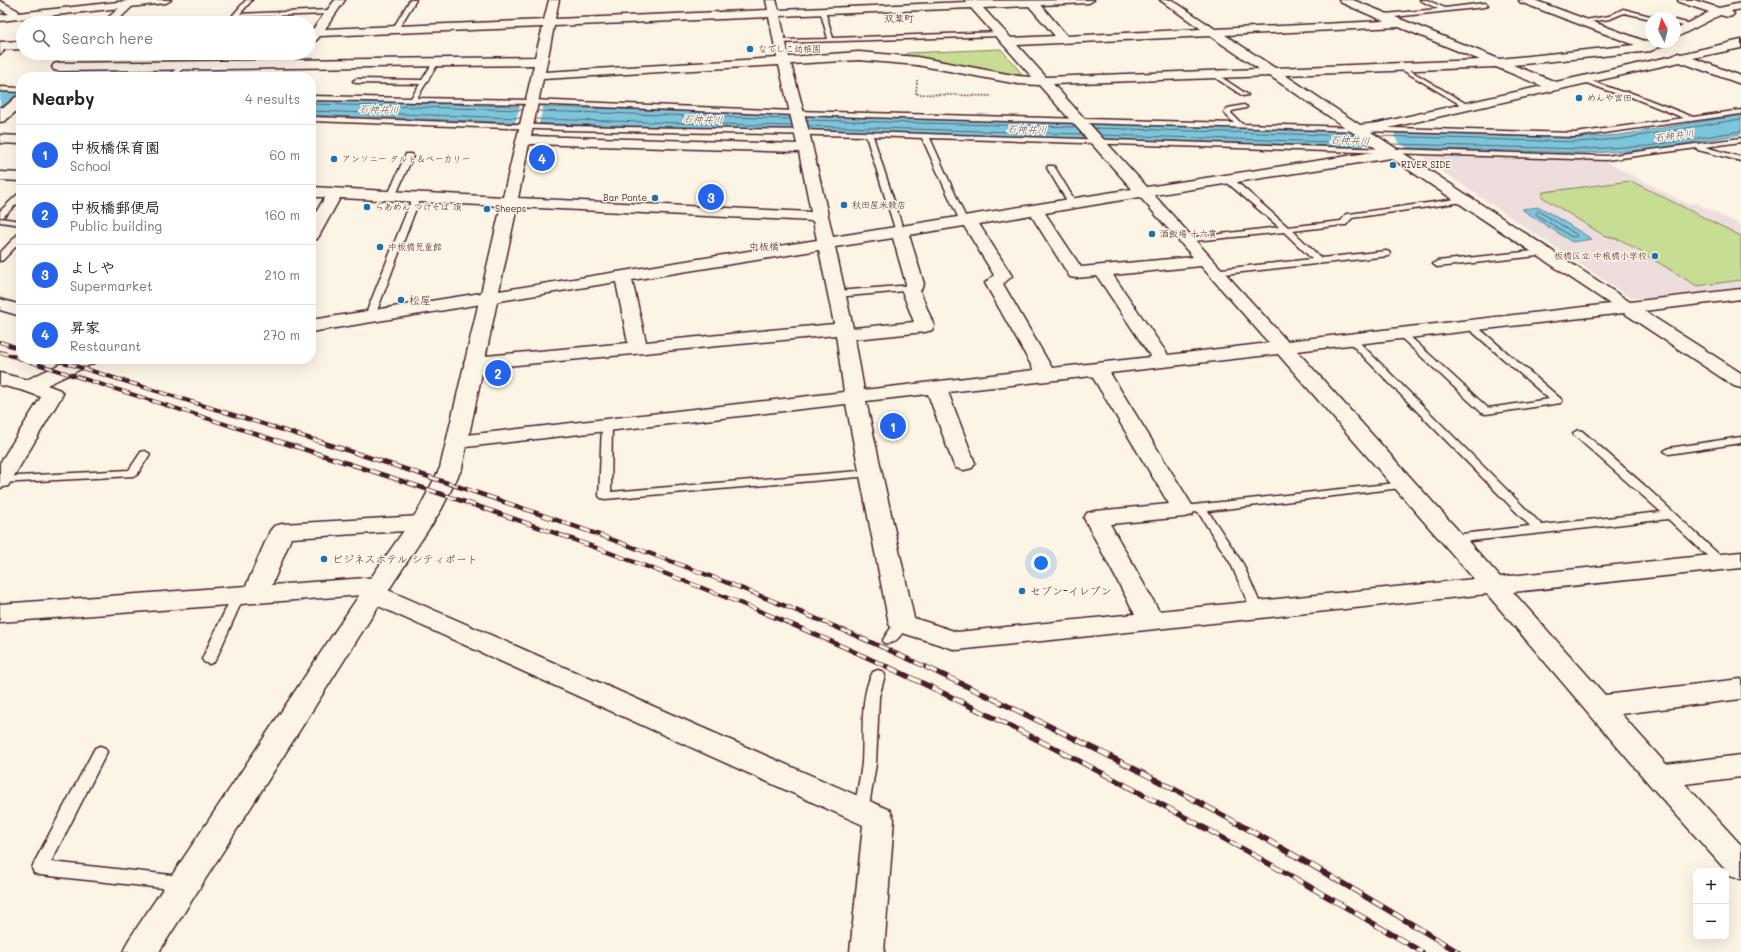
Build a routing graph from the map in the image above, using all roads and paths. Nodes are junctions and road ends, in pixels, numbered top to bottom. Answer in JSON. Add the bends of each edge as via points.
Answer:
{"nodes":[{"id":1,"x":166,"y":0,"type":"edge"},
{"id":2,"x":249,"y":0,"type":"edge"},
{"id":3,"x":340,"y":0,"type":"edge"},
{"id":4,"x":413,"y":0,"type":"edge"},
{"id":5,"x":554,"y":0,"type":"edge"},
{"id":6,"x":771,"y":0,"type":"edge"},
{"id":7,"x":1089,"y":0,"type":"edge"},
{"id":8,"x":1165,"y":0,"type":"edge"},
{"id":9,"x":1344,"y":0,"type":"edge"},
{"id":10,"x":1423,"y":0,"type":"edge"},
{"id":11,"x":1524,"y":0,"type":"edge"},
{"id":12,"x":1683,"y":0,"type":"edge"},
{"id":13,"x":129,"y":1,"type":"edge"},
{"id":14,"x":1058,"y":1,"type":"edge"},
{"id":15,"x":973,"y":2,"type":"edge"},
{"id":16,"x":1032,"y":2,"type":"junction"},
{"id":17,"x":0,"y":4,"type":"edge"},
{"id":18,"x":1485,"y":5,"type":"dead end"},
{"id":19,"x":1741,"y":6,"type":"edge"},
{"id":20,"x":1444,"y":9,"type":"junction"},
{"id":21,"x":1719,"y":11,"type":"junction"},
{"id":22,"x":13,"y":12,"type":"junction"},
{"id":23,"x":331,"y":12,"type":"junction"},
{"id":24,"x":822,"y":12,"type":"junction"},
{"id":25,"x":0,"y":13,"type":"edge"},
{"id":26,"x":774,"y":14,"type":"junction"},
{"id":27,"x":115,"y":16,"type":"edge"},
{"id":28,"x":1385,"y":16,"type":"junction"},
{"id":29,"x":1645,"y":16,"type":"edge"},
{"id":30,"x":1741,"y":17,"type":"edge"},
{"id":31,"x":0,"y":18,"type":"edge"},
{"id":32,"x":1582,"y":21,"type":"junction"},
{"id":33,"x":549,"y":23,"type":"junction"},
{"id":34,"x":1402,"y":23,"type":"junction"},
{"id":35,"x":1681,"y":23,"type":"edge"},
{"id":36,"x":1692,"y":26,"type":"junction"},
{"id":37,"x":316,"y":30,"type":"edge"},
{"id":38,"x":396,"y":30,"type":"junction"},
{"id":39,"x":1681,"y":31,"type":"edge"},
{"id":40,"x":1214,"y":32,"type":"junction"},
{"id":41,"x":316,"y":33,"type":"edge"},
{"id":42,"x":1004,"y":38,"type":"junction"},
{"id":43,"x":831,"y":40,"type":"junction"},
{"id":44,"x":1064,"y":40,"type":"junction"},
{"id":45,"x":1645,"y":41,"type":"edge"},
{"id":46,"x":780,"y":42,"type":"junction"},
{"id":47,"x":1645,"y":45,"type":"edge"},
{"id":48,"x":1740,"y":45,"type":"edge"},
{"id":49,"x":16,"y":46,"type":"edge"},
{"id":50,"x":1,"y":48,"type":"edge"},
{"id":51,"x":1663,"y":48,"type":"edge"},
{"id":52,"x":1680,"y":58,"type":"junction"},
{"id":53,"x":66,"y":60,"type":"edge"},
{"id":54,"x":296,"y":60,"type":"edge"},
{"id":55,"x":784,"y":61,"type":"junction"},
{"id":56,"x":917,"y":61,"type":"junction"},
{"id":57,"x":436,"y":62,"type":"junction"},
{"id":58,"x":542,"y":62,"type":"junction"},
{"id":59,"x":1498,"y":63,"type":"junction"},
{"id":60,"x":293,"y":64,"type":"junction"},
{"id":61,"x":183,"y":65,"type":"junction"},
{"id":62,"x":58,"y":67,"type":"junction"},
{"id":63,"x":1401,"y":67,"type":"junction"},
{"id":64,"x":52,"y":72,"type":"edge"},
{"id":65,"x":176,"y":72,"type":"edge"},
{"id":66,"x":287,"y":72,"type":"edge"},
{"id":67,"x":1273,"y":72,"type":"junction"},
{"id":68,"x":1213,"y":74,"type":"junction"},
{"id":69,"x":537,"y":76,"type":"junction"},
{"id":70,"x":1583,"y":80,"type":"junction"},
{"id":71,"x":1741,"y":80,"type":"edge"},
{"id":72,"x":356,"y":81,"type":"dead end"},
{"id":73,"x":1043,"y":81,"type":"junction"},
{"id":74,"x":424,"y":82,"type":"junction"},
{"id":75,"x":1556,"y":87,"type":"junction"},
{"id":76,"x":0,"y":89,"type":"edge"},
{"id":77,"x":16,"y":90,"type":"edge"},
{"id":78,"x":1245,"y":95,"type":"dead end"},
{"id":79,"x":316,"y":98,"type":"edge"},
{"id":80,"x":413,"y":100,"type":"junction"},
{"id":81,"x":531,"y":102,"type":"junction"},
{"id":82,"x":1468,"y":106,"type":"junction"},
{"id":83,"x":1244,"y":107,"type":"dead end"},
{"id":84,"x":796,"y":112,"type":"junction"},
{"id":85,"x":1741,"y":112,"type":"edge"},
{"id":86,"x":316,"y":119,"type":"edge"},
{"id":87,"x":1015,"y":119,"type":"junction"},
{"id":88,"x":1693,"y":119,"type":"junction"},
{"id":89,"x":1079,"y":121,"type":"junction"},
{"id":90,"x":1242,"y":126,"type":"junction"},
{"id":91,"x":1359,"y":129,"type":"junction"},
{"id":92,"x":802,"y":132,"type":"junction"},
{"id":93,"x":526,"y":133,"type":"junction"},
{"id":94,"x":869,"y":134,"type":"junction"},
{"id":95,"x":925,"y":136,"type":"junction"},
{"id":96,"x":0,"y":139,"type":"edge"},
{"id":97,"x":16,"y":140,"type":"edge"},
{"id":98,"x":1741,"y":140,"type":"edge"},
{"id":99,"x":1099,"y":143,"type":"junction"},
{"id":100,"x":1697,"y":147,"type":"junction"},
{"id":101,"x":805,"y":148,"type":"junction"},
{"id":102,"x":1392,"y":151,"type":"junction"},
{"id":103,"x":409,"y":156,"type":"dead end"},
{"id":104,"x":1741,"y":160,"type":"edge"},
{"id":105,"x":1051,"y":168,"type":"dead end"},
{"id":106,"x":0,"y":176,"type":"edge"},
{"id":107,"x":16,"y":177,"type":"edge"},
{"id":108,"x":1227,"y":178,"type":"junction"},
{"id":109,"x":316,"y":192,"type":"edge"},
{"id":110,"x":1142,"y":192,"type":"junction"},
{"id":111,"x":334,"y":194,"type":"junction"},
{"id":112,"x":391,"y":197,"type":"junction"},
{"id":113,"x":416,"y":198,"type":"junction"},
{"id":114,"x":1463,"y":200,"type":"junction"},
{"id":115,"x":16,"y":201,"type":"edge"},
{"id":116,"x":510,"y":203,"type":"junction"},
{"id":117,"x":1073,"y":204,"type":"junction"},
{"id":118,"x":1035,"y":210,"type":"junction"},
{"id":119,"x":0,"y":216,"type":"edge"},
{"id":120,"x":820,"y":217,"type":"junction"},
{"id":121,"x":0,"y":220,"type":"edge"},
{"id":122,"x":969,"y":221,"type":"junction"},
{"id":123,"x":16,"y":222,"type":"edge"},
{"id":124,"x":316,"y":227,"type":"edge"},
{"id":125,"x":1286,"y":230,"type":"junction"},
{"id":126,"x":900,"y":232,"type":"junction"},
{"id":127,"x":1187,"y":240,"type":"junction"},
{"id":128,"x":16,"y":241,"type":"edge"},
{"id":129,"x":826,"y":244,"type":"junction"},
{"id":130,"x":1544,"y":253,"type":"junction"},
{"id":131,"x":1386,"y":254,"type":"dead end"},
{"id":132,"x":0,"y":258,"type":"edge"},
{"id":133,"x":1319,"y":261,"type":"junction"},
{"id":134,"x":1437,"y":264,"type":"dead end"},
{"id":135,"x":1210,"y":267,"type":"junction"},
{"id":136,"x":1101,"y":270,"type":"junction"},
{"id":137,"x":623,"y":276,"type":"junction"},
{"id":138,"x":913,"y":288,"type":"junction"},
{"id":139,"x":837,"y":294,"type":"junction"},
{"id":140,"x":1741,"y":294,"type":"edge"},
{"id":141,"x":489,"y":297,"type":"junction"},
{"id":142,"x":0,"y":304,"type":"edge"},
{"id":143,"x":1627,"y":307,"type":"junction"},
{"id":144,"x":16,"y":309,"type":"edge"},
{"id":145,"x":370,"y":316,"type":"junction"},
{"id":146,"x":316,"y":325,"type":"edge"},
{"id":147,"x":1471,"y":326,"type":"junction"},
{"id":148,"x":844,"y":332,"type":"junction"},
{"id":149,"x":1402,"y":334,"type":"junction"},
{"id":150,"x":1352,"y":340,"type":"junction"},
{"id":151,"x":638,"y":348,"type":"junction"},
{"id":152,"x":1282,"y":348,"type":"junction"},
{"id":153,"x":1163,"y":361,"type":"junction"},
{"id":154,"x":474,"y":362,"type":"junction"},
{"id":155,"x":76,"y":364,"type":"edge"},
{"id":156,"x":1098,"y":369,"type":"junction"},
{"id":157,"x":1046,"y":375,"type":"junction"},
{"id":158,"x":0,"y":379,"type":"edge"},
{"id":159,"x":1741,"y":382,"type":"edge"},
{"id":160,"x":29,"y":386,"type":"junction"},
{"id":161,"x":936,"y":388,"type":"junction"},
{"id":162,"x":855,"y":398,"type":"junction"},
{"id":163,"x":608,"y":425,"type":"junction"},
{"id":164,"x":1578,"y":433,"type":"dead end"},
{"id":165,"x":1741,"y":440,"type":"edge"},
{"id":166,"x":456,"y":442,"type":"junction"},
{"id":167,"x":1669,"y":451,"type":"dead end"},
{"id":168,"x":145,"y":454,"type":"dead end"},
{"id":169,"x":964,"y":464,"type":"dead end"},
{"id":170,"x":870,"y":473,"type":"junction"},
{"id":171,"x":0,"y":480,"type":"edge"},
{"id":172,"x":1405,"y":485,"type":"junction"},
{"id":173,"x":1192,"y":509,"type":"junction"},
{"id":174,"x":1670,"y":515,"type":"junction"},
{"id":175,"x":421,"y":523,"type":"junction"},
{"id":176,"x":1539,"y":529,"type":"junction"},
{"id":177,"x":1453,"y":539,"type":"junction"},
{"id":178,"x":1731,"y":561,"type":"edge"},
{"id":179,"x":1495,"y":586,"type":"junction"},
{"id":180,"x":377,"y":589,"type":"junction"},
{"id":181,"x":248,"y":594,"type":"junction"},
{"id":182,"x":1257,"y":610,"type":"junction"},
{"id":183,"x":0,"y":613,"type":"edge"},
{"id":184,"x":1152,"y":621,"type":"junction"},
{"id":185,"x":209,"y":659,"type":"dead end"},
{"id":186,"x":878,"y":675,"type":"dead end"},
{"id":187,"x":1741,"y":689,"type":"edge"},
{"id":188,"x":1598,"y":706,"type":"junction"},
{"id":189,"x":100,"y":752,"type":"dead end"},
{"id":190,"x":1741,"y":766,"type":"edge"},
{"id":191,"x":1659,"y":776,"type":"junction"},
{"id":192,"x":861,"y":812,"type":"junction"},
{"id":193,"x":1741,"y":866,"type":"edge"},
{"id":194,"x":184,"y":884,"type":"junction"},
{"id":195,"x":140,"y":952,"type":"edge"},
{"id":196,"x":867,"y":952,"type":"edge"}],
"edges":[{"from":1,"to":13,"type":"street"},
{"from":2,"to":23,"type":"lane","via":[[235,16]]},
{"from":3,"to":23,"type":"street"},
{"from":4,"to":38,"type":"lane"},
{"from":5,"to":33,"type":"street"},
{"from":6,"to":26,"type":"street"},
{"from":7,"to":14,"type":"street"},
{"from":8,"to":40,"type":"street"},
{"from":9,"to":28,"type":"street"},
{"from":10,"to":20,"type":"lane"},
{"from":11,"to":32,"type":"street"},
{"from":12,"to":21,"type":"street"},
{"from":13,"to":22,"type":"street"},
{"from":13,"to":27,"type":"street"},
{"from":13,"to":31,"type":"street"},
{"from":14,"to":16,"type":"street"},
{"from":15,"to":16,"type":"street"},
{"from":15,"to":24,"type":"street"},
{"from":15,"to":42,"type":"street"},
{"from":16,"to":44,"type":"street"},
{"from":17,"to":22,"type":"street"},
{"from":18,"to":20,"type":"lane"},
{"from":19,"to":21,"type":"street"},
{"from":20,"to":28,"type":"lane"},
{"from":21,"to":30,"type":"street"},
{"from":21,"to":36,"type":"street"},
{"from":22,"to":25,"type":"street"},
{"from":23,"to":37,"type":"street"},
{"from":24,"to":26,"type":"street"},
{"from":24,"to":43,"type":"lane"},
{"from":26,"to":33,"type":"street"},
{"from":26,"to":46,"type":"street"},
{"from":28,"to":34,"type":"street"},
{"from":29,"to":32,"type":"lane","via":[[1623,11],[1610,17]]},
{"from":32,"to":45,"type":"street"},
{"from":33,"to":38,"type":"street"},
{"from":33,"to":58,"type":"street"},
{"from":34,"to":40,"type":"street"},
{"from":34,"to":59,"type":"street"},
{"from":35,"to":36,"type":"lane"},
{"from":36,"to":39,"type":"street"},
{"from":38,"to":41,"type":"street"},
{"from":40,"to":44,"type":"street"},
{"from":40,"to":67,"type":"street"},
{"from":42,"to":43,"type":"lane"},
{"from":42,"to":44,"type":"street"},
{"from":42,"to":73,"type":"street"},
{"from":43,"to":46,"type":"lane"},
{"from":46,"to":55,"type":"street"},
{"from":47,"to":59,"type":"street"},
{"from":48,"to":52,"type":"street"},
{"from":49,"to":50,"type":"street"},
{"from":51,"to":52,"type":"street"},
{"from":52,"to":70,"type":"street"},
{"from":52,"to":71,"type":"street"},
{"from":53,"to":62,"type":"street"},
{"from":54,"to":60,"type":"street"},
{"from":55,"to":56,"type":"street","via":[[859,56]]},
{"from":55,"to":69,"type":"street"},
{"from":55,"to":84,"type":"street"},
{"from":56,"to":73,"type":"street","via":[[1018,80]]},
{"from":56,"to":87,"type":"path","via":[[916,94],[1009,96]]},
{"from":57,"to":58,"type":"street"},
{"from":57,"to":60,"type":"street"},
{"from":57,"to":74,"type":"lane"},
{"from":58,"to":69,"type":"street"},
{"from":59,"to":63,"type":"street"},
{"from":59,"to":75,"type":"street"},
{"from":60,"to":61,"type":"street"},
{"from":60,"to":66,"type":"street"},
{"from":61,"to":62,"type":"street"},
{"from":61,"to":65,"type":"lane"},
{"from":62,"to":64,"type":"street"},
{"from":63,"to":67,"type":"street"},
{"from":63,"to":82,"type":"lane"},
{"from":67,"to":68,"type":"street"},
{"from":67,"to":91,"type":"street"},
{"from":68,"to":73,"type":"street"},
{"from":68,"to":78,"type":"lane"},
{"from":69,"to":81,"type":"street"},
{"from":70,"to":75,"type":"street"},
{"from":70,"to":88,"type":"lane","via":[[1622,94],[1627,93]]},
{"from":72,"to":74,"type":"lane"},
{"from":73,"to":89,"type":"street"},
{"from":74,"to":80,"type":"lane"},
{"from":75,"to":82,"type":"street"},
{"from":76,"to":77,"type":"lane"},
{"from":79,"to":80,"type":"lane"},
{"from":80,"to":81,"type":"lane"},
{"from":81,"to":84,"type":"lane"},
{"from":81,"to":93,"type":"street"},
{"from":82,"to":91,"type":"street"},
{"from":83,"to":90,"type":"lane","via":[[1230,109],[1227,113]]},
{"from":84,"to":87,"type":"lane"},
{"from":84,"to":92,"type":"street"},
{"from":85,"to":88,"type":"lane"},
{"from":86,"to":93,"type":"lane"},
{"from":87,"to":89,"type":"lane"},
{"from":88,"to":91,"type":"lane","via":[[1575,135]]},
{"from":89,"to":90,"type":"lane"},
{"from":89,"to":99,"type":"street"},
{"from":90,"to":91,"type":"lane"},
{"from":91,"to":102,"type":"street"},
{"from":92,"to":93,"type":"lane"},
{"from":92,"to":94,"type":"lane"},
{"from":92,"to":101,"type":"street"},
{"from":93,"to":101,"type":"street"},
{"from":93,"to":116,"type":"street"},
{"from":94,"to":95,"type":"lane"},
{"from":94,"to":126,"type":"lane"},
{"from":95,"to":99,"type":"lane"},
{"from":95,"to":122,"type":"lane","via":[[962,217]]},
{"from":96,"to":97,"type":"street"},
{"from":98,"to":100,"type":"lane"},
{"from":99,"to":102,"type":"lane"},
{"from":99,"to":110,"type":"street"},
{"from":100,"to":102,"type":"lane","via":[[1606,158]]},
{"from":100,"to":104,"type":"lane"},
{"from":101,"to":120,"type":"street"},
{"from":102,"to":108,"type":"street"},
{"from":102,"to":114,"type":"street"},
{"from":103,"to":112,"type":"lane"},
{"from":105,"to":117,"type":"lane"},
{"from":106,"to":107,"type":"street"},
{"from":108,"to":110,"type":"street"},
{"from":108,"to":125,"type":"lane"},
{"from":109,"to":111,"type":"street"},
{"from":110,"to":117,"type":"street"},
{"from":110,"to":127,"type":"street"},
{"from":111,"to":112,"type":"street"},
{"from":111,"to":124,"type":"street"},
{"from":112,"to":113,"type":"street"},
{"from":113,"to":116,"type":"street"},
{"from":113,"to":145,"type":"lane"},
{"from":114,"to":125,"type":"lane","via":[[1349,216],[1343,223]]},
{"from":114,"to":130,"type":"street"},
{"from":115,"to":119,"type":"lane"},
{"from":116,"to":120,"type":"street"},
{"from":116,"to":141,"type":"street"},
{"from":117,"to":118,"type":"street"},
{"from":118,"to":122,"type":"street"},
{"from":118,"to":136,"type":"street","via":[[1076,273]]},
{"from":120,"to":129,"type":"street"},
{"from":121,"to":123,"type":"lane"},
{"from":122,"to":126,"type":"street"},
{"from":122,"to":157,"type":"street","via":[[1002,276],[994,283]]},
{"from":125,"to":127,"type":"lane"},
{"from":125,"to":133,"type":"lane"},
{"from":126,"to":129,"type":"street"},
{"from":126,"to":138,"type":"street","via":[[915,284]]},
{"from":127,"to":135,"type":"street"},
{"from":128,"to":132,"type":"lane"},
{"from":129,"to":137,"type":"street"},
{"from":129,"to":139,"type":"street"},
{"from":130,"to":134,"type":"lane"},
{"from":130,"to":143,"type":"street"},
{"from":131,"to":133,"type":"lane"},
{"from":133,"to":135,"type":"lane"},
{"from":135,"to":136,"type":"street"},
{"from":135,"to":152,"type":"street"},
{"from":136,"to":153,"type":"street"},
{"from":137,"to":141,"type":"street"},
{"from":137,"to":151,"type":"street"},
{"from":138,"to":139,"type":"lane"},
{"from":138,"to":148,"type":"street","via":[[911,290],[925,326]]},
{"from":139,"to":148,"type":"street"},
{"from":140,"to":143,"type":"street"},
{"from":141,"to":145,"type":"street"},
{"from":141,"to":154,"type":"street"},
{"from":142,"to":144,"type":"street"},
{"from":143,"to":147,"type":"street"},
{"from":143,"to":159,"type":"street"},
{"from":145,"to":146,"type":"street"},
{"from":147,"to":149,"type":"street"},
{"from":147,"to":149,"type":"lane","via":[[1557,401],[1486,411]]},
{"from":148,"to":151,"type":"street"},
{"from":148,"to":162,"type":"street"},
{"from":149,"to":150,"type":"street"},
{"from":150,"to":152,"type":"street"},
{"from":150,"to":176,"type":"lane"},
{"from":151,"to":154,"type":"street"},
{"from":152,"to":153,"type":"street"},
{"from":152,"to":172,"type":"street"},
{"from":153,"to":156,"type":"street"},
{"from":154,"to":166,"type":"street"},
{"from":155,"to":160,"type":"street"},
{"from":156,"to":157,"type":"street"},
{"from":156,"to":173,"type":"street"},
{"from":157,"to":161,"type":"street"},
{"from":158,"to":160,"type":"street"},
{"from":160,"to":171,"type":"street","via":[[53,394]]},
{"from":161,"to":162,"type":"street"},
{"from":161,"to":169,"type":"street"},
{"from":162,"to":163,"type":"street"},
{"from":162,"to":170,"type":"street"},
{"from":163,"to":166,"type":"street"},
{"from":163,"to":170,"type":"lane","via":[[605,496]]},
{"from":164,"to":174,"type":"lane"},
{"from":165,"to":167,"type":"lane"},
{"from":166,"to":175,"type":"street","via":[[445,482]]},
{"from":168,"to":171,"type":"lane","via":[[133,473]]},
{"from":170,"to":184,"type":"street","via":[[896,632],[957,641]]},
{"from":172,"to":173,"type":"lane"},
{"from":172,"to":177,"type":"street"},
{"from":173,"to":182,"type":"lane","via":[[1236,564]]},
{"from":173,"to":184,"type":"street","via":[[1095,518]]},
{"from":174,"to":176,"type":"lane"},
{"from":174,"to":178,"type":"lane"},
{"from":175,"to":180,"type":"street"},
{"from":175,"to":181,"type":"street","via":[[282,531]]},
{"from":176,"to":177,"type":"lane"},
{"from":177,"to":179,"type":"street"},
{"from":178,"to":179,"type":"street"},
{"from":179,"to":182,"type":"street"},
{"from":179,"to":188,"type":"street"},
{"from":180,"to":181,"type":"street"},
{"from":180,"to":192,"type":"street"},
{"from":180,"to":194,"type":"street"},
{"from":181,"to":183,"type":"street"},
{"from":181,"to":185,"type":"lane"},
{"from":182,"to":184,"type":"street"},
{"from":186,"to":192,"type":"lane","via":[[872,696],[869,764]]},
{"from":187,"to":188,"type":"street"},
{"from":188,"to":191,"type":"street"},
{"from":189,"to":194,"type":"lane","via":[[40,868]]},
{"from":190,"to":191,"type":"street"},
{"from":191,"to":193,"type":"street"},
{"from":192,"to":196,"type":"street","via":[[879,819]]},
{"from":194,"to":195,"type":"street"}]}
